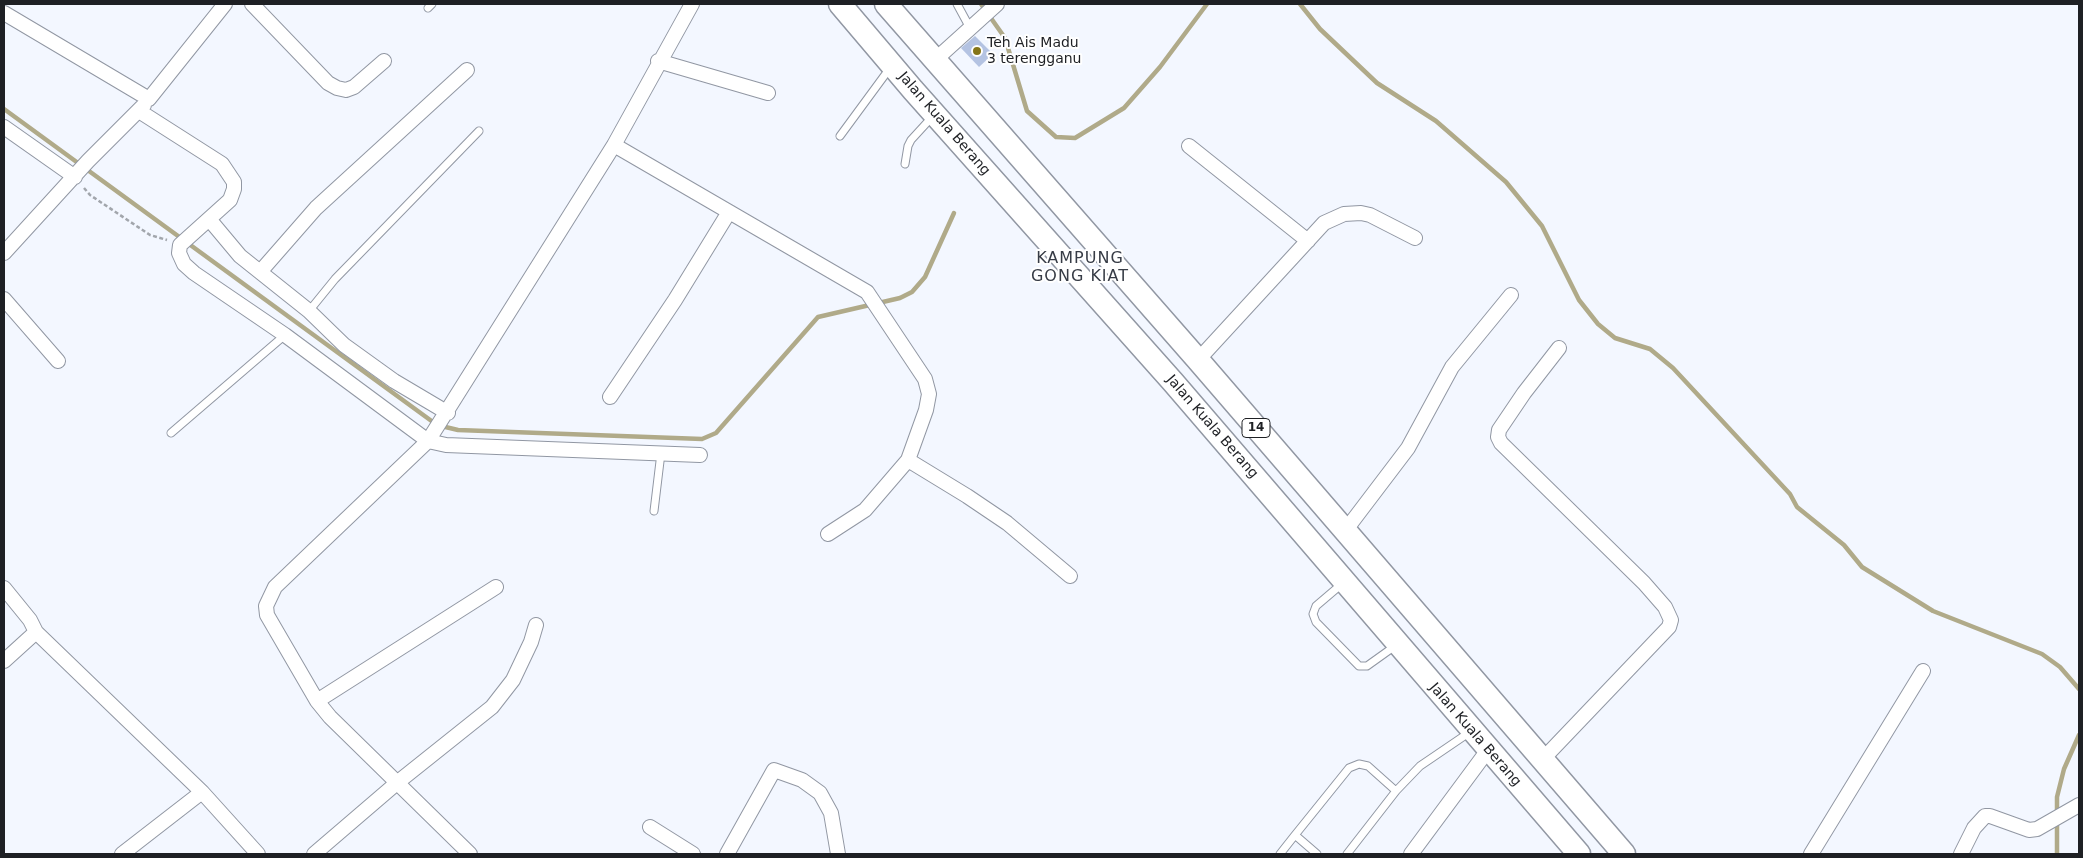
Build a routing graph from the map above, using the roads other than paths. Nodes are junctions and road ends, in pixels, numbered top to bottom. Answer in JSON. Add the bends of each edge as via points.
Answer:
{"nodes":[{"id":1,"x":226,"y":4,"type":"edge"},
{"id":2,"x":252,"y":4,"type":"edge"},
{"id":3,"x":692,"y":4,"type":"edge"},
{"id":4,"x":840,"y":4,"type":"edge"},
{"id":5,"x":886,"y":4,"type":"edge"},
{"id":6,"x":957,"y":4,"type":"edge"},
{"id":7,"x":996,"y":4,"type":"edge"},
{"id":8,"x":4,"y":13,"type":"edge"},
{"id":9,"x":970,"y":28,"type":"junction"},
{"id":10,"x":935,"y":60,"type":"junction"},
{"id":11,"x":384,"y":61,"type":"dead end"},
{"id":12,"x":658,"y":61,"type":"junction"},
{"id":13,"x":893,"y":65,"type":"junction"},
{"id":14,"x":467,"y":70,"type":"dead end"},
{"id":15,"x":768,"y":93,"type":"dead end"},
{"id":16,"x":149,"y":98,"type":"junction"},
{"id":17,"x":139,"y":111,"type":"junction"},
{"id":18,"x":935,"y":114,"type":"junction"},
{"id":19,"x":4,"y":127,"type":"edge"},
{"id":20,"x":479,"y":130,"type":"dead end"},
{"id":21,"x":840,"y":136,"type":"dead end"},
{"id":22,"x":614,"y":145,"type":"junction"},
{"id":23,"x":1189,"y":146,"type":"dead end"},
{"id":24,"x":905,"y":164,"type":"dead end"},
{"id":25,"x":81,"y":170,"type":"junction"},
{"id":26,"x":729,"y":212,"type":"junction"},
{"id":27,"x":209,"y":220,"type":"junction"},
{"id":28,"x":1415,"y":238,"type":"dead end"},
{"id":29,"x":1308,"y":241,"type":"junction"},
{"id":30,"x":4,"y":253,"type":"edge"},
{"id":31,"x":260,"y":272,"type":"junction"},
{"id":32,"x":1511,"y":295,"type":"dead end"},
{"id":33,"x":4,"y":299,"type":"edge"},
{"id":34,"x":309,"y":312,"type":"junction"},
{"id":35,"x":285,"y":335,"type":"junction"},
{"id":36,"x":1558,"y":348,"type":"dead end"},
{"id":37,"x":1198,"y":360,"type":"junction"},
{"id":38,"x":58,"y":361,"type":"dead end"},
{"id":39,"x":610,"y":397,"type":"dead end"},
{"id":40,"x":446,"y":416,"type":"junction"},
{"id":41,"x":172,"y":433,"type":"dead end"},
{"id":42,"x":431,"y":438,"type":"junction"},
{"id":43,"x":660,"y":453,"type":"junction"},
{"id":44,"x":700,"y":455,"type":"dead end"},
{"id":45,"x":908,"y":460,"type":"junction"},
{"id":46,"x":654,"y":511,"type":"dead end"},
{"id":47,"x":1345,"y":531,"type":"junction"},
{"id":48,"x":828,"y":534,"type":"dead end"},
{"id":49,"x":1070,"y":576,"type":"dead end"},
{"id":50,"x":1341,"y":579,"type":"junction"},
{"id":51,"x":496,"y":587,"type":"dead end"},
{"id":52,"x":4,"y":588,"type":"edge"},
{"id":53,"x":536,"y":625,"type":"dead end"},
{"id":54,"x":36,"y":632,"type":"junction"},
{"id":55,"x":1397,"y":644,"type":"junction"},
{"id":56,"x":4,"y":661,"type":"edge"},
{"id":57,"x":1923,"y":672,"type":"dead end"},
{"id":58,"x":317,"y":701,"type":"junction"},
{"id":59,"x":1472,"y":730,"type":"junction"},
{"id":60,"x":1488,"y":750,"type":"junction"},
{"id":61,"x":1542,"y":760,"type":"junction"},
{"id":62,"x":398,"y":782,"type":"junction"},
{"id":63,"x":1396,"y":791,"type":"junction"},
{"id":64,"x":202,"y":792,"type":"junction"},
{"id":65,"x":2075,"y":807,"type":"edge"},
{"id":66,"x":650,"y":827,"type":"dead end"},
{"id":67,"x":1295,"y":835,"type":"junction"},
{"id":68,"x":122,"y":854,"type":"edge"},
{"id":69,"x":258,"y":854,"type":"edge"},
{"id":70,"x":314,"y":854,"type":"edge"},
{"id":71,"x":470,"y":854,"type":"edge"},
{"id":72,"x":693,"y":854,"type":"edge"},
{"id":73,"x":727,"y":854,"type":"edge"},
{"id":74,"x":838,"y":854,"type":"edge"},
{"id":75,"x":1280,"y":854,"type":"edge"},
{"id":76,"x":1316,"y":854,"type":"edge"},
{"id":77,"x":1347,"y":854,"type":"edge"},
{"id":78,"x":1411,"y":854,"type":"edge"},
{"id":79,"x":1579,"y":854,"type":"edge"},
{"id":80,"x":1624,"y":854,"type":"edge"},
{"id":81,"x":1810,"y":854,"type":"edge"},
{"id":82,"x":1961,"y":854,"type":"edge"}],
"edges":[{"from":1,"to":16,"type":"street"},
{"from":2,"to":11,"type":"street","via":[[328,83],[337,88],[346,90],[354,87]]},
{"from":3,"to":12,"type":"street"},
{"from":4,"to":13,"type":"highway","name":"Jalan Kuala Berang","number":"14"},
{"from":5,"to":10,"type":"highway","number":"14"},
{"from":6,"to":9,"type":"lane"},
{"from":7,"to":9,"type":"street"},
{"from":8,"to":16,"type":"street"},
{"from":9,"to":10,"type":"street"},
{"from":10,"to":37,"type":"highway","number":"14"},
{"from":12,"to":15,"type":"street"},
{"from":12,"to":22,"type":"street"},
{"from":13,"to":18,"type":"highway","name":"Jalan Kuala Berang","number":"14"},
{"from":13,"to":21,"type":"lane"},
{"from":14,"to":31,"type":"street","via":[[316,208]]},
{"from":16,"to":17,"type":"street"},
{"from":17,"to":25,"type":"street"},
{"from":17,"to":27,"type":"street","via":[[222,164],[230,174],[234,182],[233,195]]},
{"from":18,"to":24,"type":"lane","via":[[908,146]]},
{"from":18,"to":50,"type":"highway","name":"Jalan Kuala Berang","number":"14","via":[[1173,382]]},
{"from":19,"to":25,"type":"street"},
{"from":20,"to":34,"type":"lane","via":[[335,279]]},
{"from":22,"to":26,"type":"street"},
{"from":22,"to":40,"type":"street"},
{"from":23,"to":29,"type":"street"},
{"from":25,"to":30,"type":"street"},
{"from":26,"to":39,"type":"street"},
{"from":26,"to":45,"type":"street","via":[[867,292],[925,379],[928,394],[926,410]]},
{"from":27,"to":31,"type":"street","via":[[240,256]]},
{"from":27,"to":35,"type":"street","via":[[193,231],[180,249],[184,264]]},
{"from":28,"to":29,"type":"street","via":[[1370,215],[1353,213],[1324,223]]},
{"from":29,"to":37,"type":"street"},
{"from":31,"to":34,"type":"street"},
{"from":32,"to":47,"type":"street","via":[[1452,367],[1408,448]]},
{"from":33,"to":38,"type":"street"},
{"from":34,"to":40,"type":"street","via":[[344,345]]},
{"from":35,"to":41,"type":"lane"},
{"from":35,"to":42,"type":"street"},
{"from":36,"to":61,"type":"street","via":[[1499,430],[1498,437],[1644,583],[1665,606],[1671,620],[1668,627]]},
{"from":37,"to":47,"type":"highway","number":"14"},
{"from":40,"to":42,"type":"street"},
{"from":42,"to":43,"type":"street","via":[[446,445]]},
{"from":42,"to":58,"type":"street","via":[[269,596],[266,615]]},
{"from":43,"to":44,"type":"street"},
{"from":43,"to":46,"type":"lane"},
{"from":45,"to":48,"type":"street","via":[[865,510]]},
{"from":45,"to":49,"type":"street","via":[[1007,523]]},
{"from":47,"to":50,"type":"highway","via":[[1333,547]]},
{"from":47,"to":61,"type":"highway","number":"14"},
{"from":50,"to":55,"type":"highway","name":"Jalan Kuala Berang","number":"14"},
{"from":50,"to":55,"type":"lane","via":[[1316,606],[1313,614],[1316,622],[1360,666],[1367,666]]},
{"from":51,"to":58,"type":"street"},
{"from":52,"to":54,"type":"street"},
{"from":53,"to":62,"type":"street","via":[[513,680],[498,701]]},
{"from":54,"to":56,"type":"street"},
{"from":54,"to":64,"type":"street"},
{"from":55,"to":59,"type":"highway","name":"Jalan Kuala Berang","number":"14"},
{"from":57,"to":81,"type":"street"},
{"from":58,"to":62,"type":"street"},
{"from":59,"to":60,"type":"highway","name":"Jalan Kuala Berang","number":"14"},
{"from":59,"to":63,"type":"lane","via":[[1420,766]]},
{"from":60,"to":78,"type":"street"},
{"from":60,"to":79,"type":"highway","name":"Jalan Kuala Berang","number":"14"},
{"from":61,"to":80,"type":"highway","number":"14"},
{"from":62,"to":70,"type":"street"},
{"from":62,"to":71,"type":"street"},
{"from":63,"to":67,"type":"lane","via":[[1368,766],[1359,764],[1349,768]]},
{"from":63,"to":77,"type":"lane"},
{"from":64,"to":68,"type":"street"},
{"from":64,"to":69,"type":"street"},
{"from":65,"to":82,"type":"street","via":[[2045,826],[2029,830],[1985,816],[1974,828]]},
{"from":66,"to":72,"type":"street"},
{"from":67,"to":75,"type":"lane"},
{"from":67,"to":76,"type":"lane"},
{"from":73,"to":74,"type":"street","via":[[774,770],[802,780],[820,794],[831,813]]}]}
